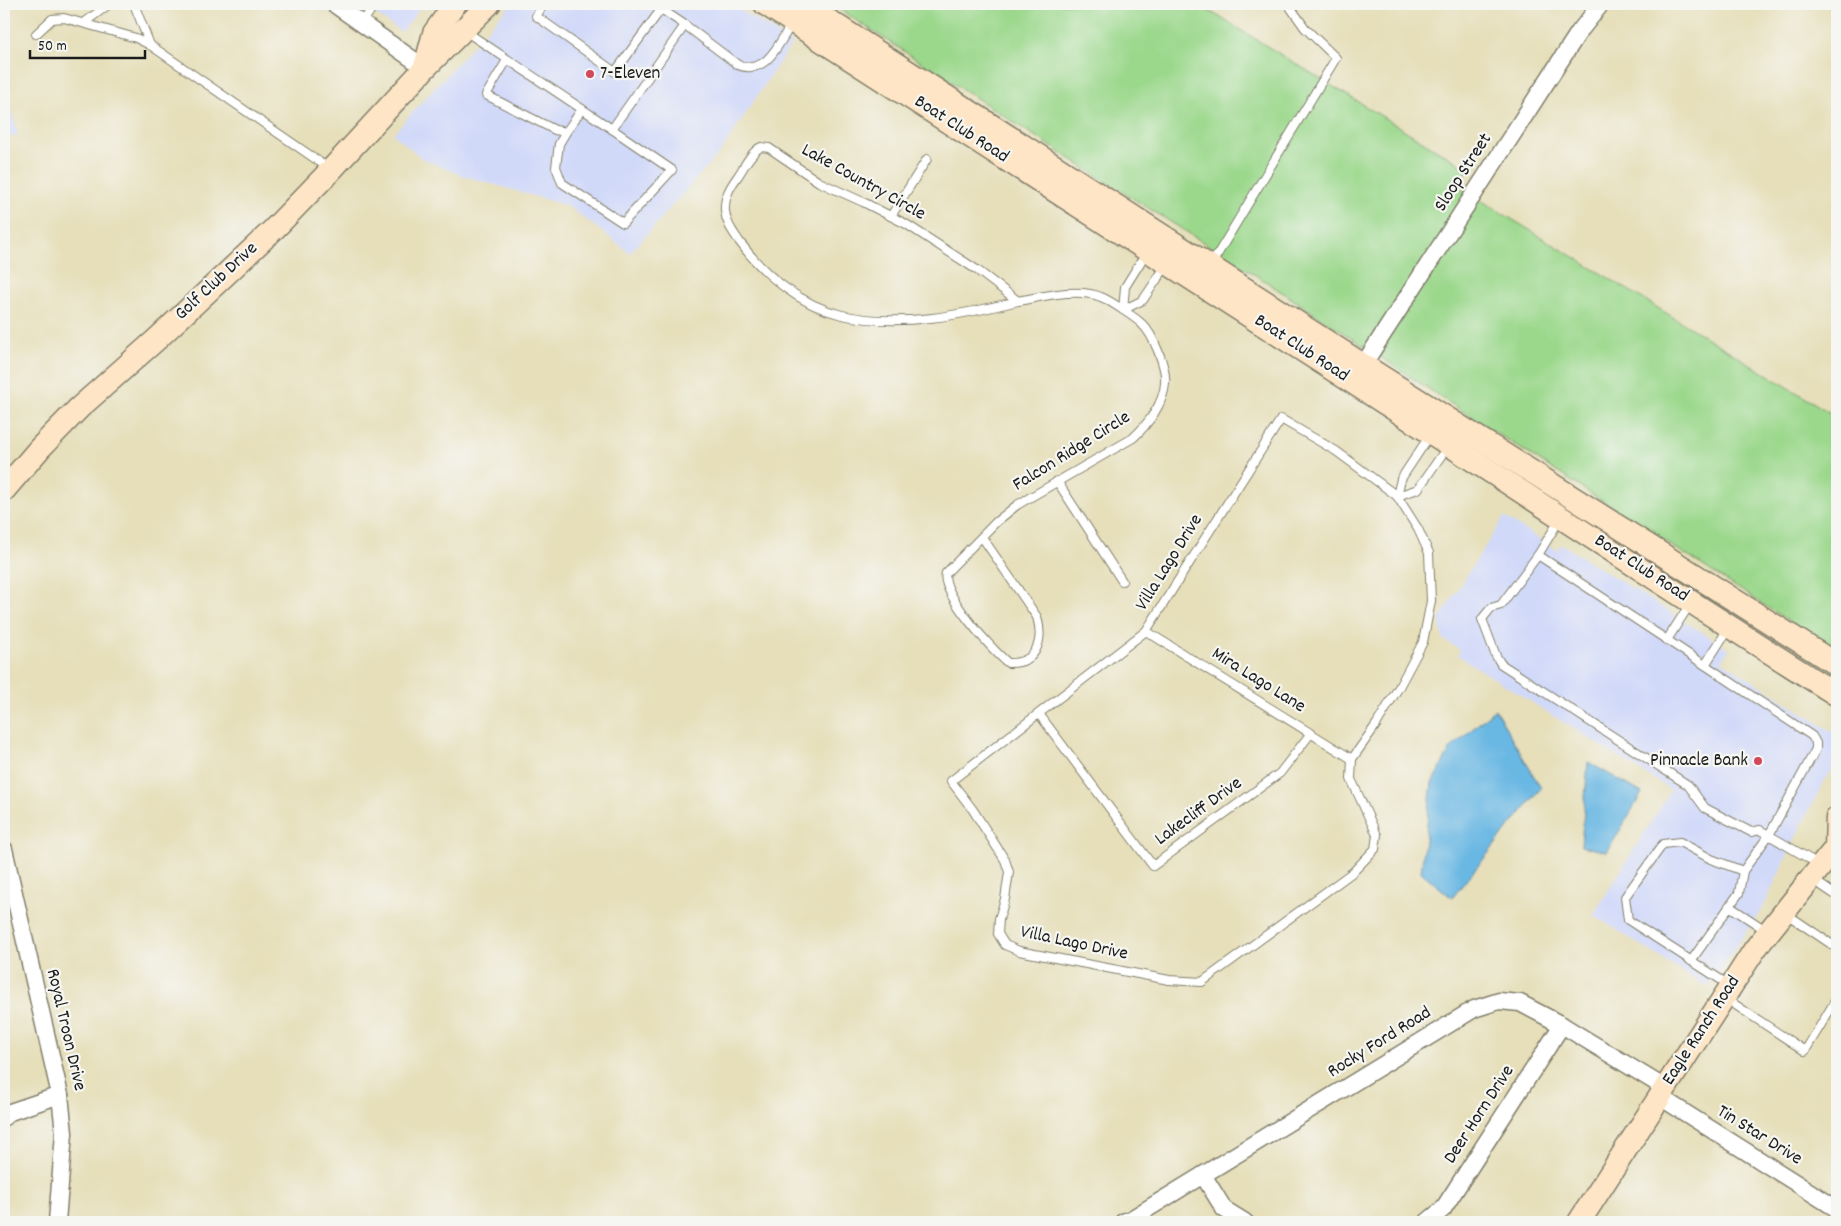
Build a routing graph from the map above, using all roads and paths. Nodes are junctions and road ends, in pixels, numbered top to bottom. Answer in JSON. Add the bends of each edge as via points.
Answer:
{"nodes":[{"id":1,"x":109,"y":4,"type":"edge"},
{"id":2,"x":134,"y":4,"type":"edge"},
{"id":3,"x":334,"y":4,"type":"edge"},
{"id":4,"x":375,"y":4,"type":"edge"},
{"id":5,"x":489,"y":4,"type":"edge"},
{"id":6,"x":544,"y":4,"type":"edge"},
{"id":7,"x":765,"y":4,"type":"edge"},
{"id":8,"x":1288,"y":4,"type":"edge"},
{"id":9,"x":1600,"y":4,"type":"edge"},
{"id":10,"x":663,"y":7,"type":"edge"},
{"id":11,"x":798,"y":13,"type":"edge"},
{"id":12,"x":455,"y":19,"type":"edge"},
{"id":13,"x":362,"y":22,"type":"junction"},
{"id":14,"x":84,"y":23,"type":"junction"},
{"id":15,"x":685,"y":25,"type":"junction"},
{"id":16,"x":36,"y":34,"type":"dead end"},
{"id":17,"x":150,"y":44,"type":"junction"},
{"id":18,"x":506,"y":60,"type":"junction"},
{"id":19,"x":425,"y":68,"type":"junction"},
{"id":20,"x":582,"y":109,"type":"junction"},
{"id":21,"x":612,"y":129,"type":"junction"},
{"id":22,"x":566,"y":132,"type":"junction"},
{"id":23,"x":927,"y":159,"type":"dead end"},
{"id":24,"x":331,"y":170,"type":"junction"},
{"id":25,"x":891,"y":216,"type":"junction"},
{"id":26,"x":1148,"y":250,"type":"junction"},
{"id":27,"x":1169,"y":252,"type":"junction"},
{"id":28,"x":1210,"y":266,"type":"junction"},
{"id":29,"x":1018,"y":301,"type":"junction"},
{"id":30,"x":1122,"y":310,"type":"junction"},
{"id":31,"x":1363,"y":365,"type":"junction"},
{"id":32,"x":1446,"y":432,"type":"junction"},
{"id":33,"x":1057,"y":481,"type":"junction"},
{"id":34,"x":4,"y":490,"type":"edge"},
{"id":35,"x":1397,"y":496,"type":"junction"},
{"id":36,"x":1561,"y":517,"type":"junction"},
{"id":37,"x":982,"y":537,"type":"junction"},
{"id":38,"x":1538,"y":555,"type":"junction"},
{"id":39,"x":1122,"y":581,"type":"dead end"},
{"id":40,"x":1692,"y":602,"type":"junction"},
{"id":41,"x":1729,"y":627,"type":"junction"},
{"id":42,"x":1146,"y":631,"type":"junction"},
{"id":43,"x":1667,"y":640,"type":"junction"},
{"id":44,"x":1705,"y":665,"type":"junction"},
{"id":45,"x":1837,"y":665,"type":"edge"},
{"id":46,"x":1837,"y":695,"type":"edge"},
{"id":47,"x":1039,"y":714,"type":"junction"},
{"id":48,"x":1311,"y":733,"type":"junction"},
{"id":49,"x":1352,"y":759,"type":"junction"},
{"id":50,"x":1837,"y":818,"type":"edge"},
{"id":51,"x":1769,"y":835,"type":"junction"},
{"id":52,"x":1837,"y":846,"type":"edge"},
{"id":53,"x":4,"y":849,"type":"edge"},
{"id":54,"x":1743,"y":871,"type":"junction"},
{"id":55,"x":1816,"y":872,"type":"junction"},
{"id":56,"x":1837,"y":896,"type":"edge"},
{"id":57,"x":1729,"y":906,"type":"junction"},
{"id":58,"x":1784,"y":912,"type":"junction"},
{"id":59,"x":1768,"y":932,"type":"junction"},
{"id":60,"x":1837,"y":948,"type":"edge"},
{"id":61,"x":1691,"y":961,"type":"junction"},
{"id":62,"x":1727,"y":991,"type":"junction"},
{"id":63,"x":1837,"y":998,"type":"edge"},
{"id":64,"x":1562,"y":1025,"type":"junction"},
{"id":65,"x":1662,"y":1092,"type":"junction"},
{"id":66,"x":60,"y":1095,"type":"junction"},
{"id":67,"x":4,"y":1116,"type":"edge"},
{"id":68,"x":1203,"y":1175,"type":"junction"},
{"id":69,"x":1837,"y":1210,"type":"edge"},
{"id":70,"x":57,"y":1222,"type":"edge"},
{"id":71,"x":1123,"y":1222,"type":"edge"},
{"id":72,"x":1245,"y":1222,"type":"edge"},
{"id":73,"x":1427,"y":1222,"type":"edge"},
{"id":74,"x":1579,"y":1222,"type":"edge"}],
"edges":[{"from":1,"to":14,"type":"lane"},
{"from":2,"to":17,"type":"lane"},
{"from":3,"to":13,"type":"street"},
{"from":4,"to":13,"type":"lane"},
{"from":5,"to":12,"type":"main road","name":"Golf Club Drive"},
{"from":6,"to":10,"type":"lane","via":[[536,16],[615,72]]},
{"from":7,"to":11,"type":"main road","name":"Boat Club Road"},
{"from":8,"to":28,"type":"lane","via":[[1305,28],[1336,58]]},
{"from":9,"to":31,"type":"street","name":"Sloop Street"},
{"from":10,"to":15,"type":"lane"},
{"from":11,"to":15,"type":"lane","via":[[766,61],[747,68],[738,65]]},
{"from":11,"to":26,"type":"main road","name":"Boat Club Road"},
{"from":11,"to":27,"type":"main road","name":"Boat Club Road"},
{"from":12,"to":18,"type":"lane"},
{"from":12,"to":19,"type":"main road","name":"Golf Club Drive","via":[[434,33]]},
{"from":13,"to":19,"type":"street"},
{"from":14,"to":16,"type":"lane","via":[[52,19]]},
{"from":14,"to":17,"type":"lane"},
{"from":15,"to":21,"type":"lane"},
{"from":17,"to":24,"type":"lane"},
{"from":18,"to":20,"type":"lane"},
{"from":18,"to":22,"type":"lane","via":[[486,95],[555,130]]},
{"from":19,"to":24,"type":"main road","name":"Golf Club Drive"},
{"from":20,"to":21,"type":"lane"},
{"from":20,"to":22,"type":"lane"},
{"from":21,"to":22,"type":"lane","via":[[672,170],[623,223],[562,182],[556,167],[559,144]]},
{"from":23,"to":25,"type":"lane"},
{"from":24,"to":34,"type":"main road","name":"Golf Club Drive","via":[[157,339],[79,408]]},
{"from":25,"to":29,"type":"lane","name":"Lake Country Circle"},
{"from":25,"to":29,"type":"lane","name":"Lake Country Circle","via":[[832,189],[765,148],[757,149],[729,189],[726,200],[727,221],[750,255],[786,288],[822,308],[865,319],[899,319],[952,315]]},
{"from":26,"to":27,"type":"main road","name":"Boat Club Road"},
{"from":26,"to":30,"type":"lane","via":[[1125,287]]},
{"from":27,"to":28,"type":"main road","name":"Boat Club Road"},
{"from":27,"to":30,"type":"lane","via":[[1143,300]]},
{"from":27,"to":32,"type":"main road","name":"Boat Club Road"},
{"from":28,"to":31,"type":"main road","name":"Boat Club Road"},
{"from":29,"to":30,"type":"lane","name":"Lake Country Circle","via":[[1066,294],[1092,295]]},
{"from":30,"to":33,"type":"lane","name":"Falcon Ridge Circle","via":[[1143,324],[1156,347],[1166,382],[1162,396],[1151,417],[1132,438]]},
{"from":31,"to":32,"type":"main road","name":"Boat Club Road"},
{"from":32,"to":35,"type":"lane","via":[[1401,479]]},
{"from":32,"to":35,"type":"lane","via":[[1418,490]]},
{"from":32,"to":36,"type":"main road","name":"Boat Club Road"},
{"from":32,"to":45,"type":"main road","name":"Boat Club Road"},
{"from":33,"to":37,"type":"lane","name":"Falcon Ridge Circle","via":[[1017,505]]},
{"from":33,"to":39,"type":"lane"},
{"from":35,"to":42,"type":"lane","name":"Villa Lago Drive","via":[[1336,451],[1281,419]]},
{"from":35,"to":49,"type":"lane","name":"Villa Lago Drive","via":[[1418,528],[1429,553],[1431,601],[1423,642],[1386,710]]},
{"from":36,"to":38,"type":"lane"},
{"from":36,"to":40,"type":"main road","name":"Boat Club Road"},
{"from":37,"to":37,"type":"lane","name":"Falcon Ridge Circle","via":[[1037,617],[1040,626],[1038,645],[1024,662],[1008,663],[997,654],[964,616],[945,580],[950,567]]},
{"from":38,"to":43,"type":"lane"},
{"from":38,"to":51,"type":"lane","via":[[1501,605],[1491,608],[1482,619],[1501,664],[1688,785],[1705,808],[1751,832],[1760,830]]},
{"from":40,"to":41,"type":"main road","name":"Boat Club Road"},
{"from":40,"to":43,"type":"lane"},
{"from":41,"to":44,"type":"lane"},
{"from":41,"to":46,"type":"main road","name":"Boat Club Road"},
{"from":42,"to":47,"type":"lane","name":"Villa Lago Drive"},
{"from":42,"to":48,"type":"lane","name":"Mira Lago Lane"},
{"from":43,"to":44,"type":"lane"},
{"from":44,"to":51,"type":"lane","via":[[1812,736],[1816,743],[1816,749]]},
{"from":47,"to":48,"type":"lane","name":"Lakecliff Drive","via":[[1153,866],[1280,773]]},
{"from":47,"to":49,"type":"lane","name":"Villa Lago Drive","via":[[951,781],[1005,860],[1009,872],[998,934],[1004,945],[1019,951],[1169,980],[1202,982],[1353,872],[1375,849],[1377,835],[1351,779]]},
{"from":48,"to":49,"type":"lane","name":"Mira Lago Lane"},
{"from":50,"to":52,"type":"main road","name":"Eagle Ranch Road"},
{"from":51,"to":54,"type":"lane"},
{"from":51,"to":55,"type":"lane"},
{"from":52,"to":55,"type":"main road","name":"Eagle Ranch Road"},
{"from":53,"to":66,"type":"street","name":"Royal Troon Drive"},
{"from":54,"to":57,"type":"lane","via":[[1739,893]]},
{"from":54,"to":61,"type":"lane","via":[[1711,860],[1680,842],[1663,844],[1625,897],[1628,920]]},
{"from":55,"to":56,"type":"lane"},
{"from":55,"to":58,"type":"main road","name":"Eagle Ranch Road"},
{"from":57,"to":59,"type":"lane"},
{"from":57,"to":61,"type":"lane"},
{"from":58,"to":59,"type":"main road","name":"Eagle Ranch Road"},
{"from":58,"to":60,"type":"lane"},
{"from":59,"to":62,"type":"main road","name":"Eagle Ranch Road"},
{"from":61,"to":62,"type":"lane"},
{"from":62,"to":63,"type":"lane","via":[[1805,1051]]},
{"from":62,"to":65,"type":"main road","name":"Eagle Ranch Road"},
{"from":64,"to":65,"type":"street","name":"Rocky Ford Road"},
{"from":64,"to":68,"type":"street","name":"Rocky Ford Road","via":[[1520,1003],[1499,1001],[1474,1009]]},
{"from":64,"to":73,"type":"street","name":"Deer Horn Drive","via":[[1443,1209]]},
{"from":65,"to":69,"type":"street","name":"Tin Star Drive"},
{"from":65,"to":74,"type":"main road","name":"Eagle Ranch Road"},
{"from":66,"to":67,"type":"street"},
{"from":66,"to":70,"type":"street","name":"Royal Troon Drive","via":[[64,1133]]},
{"from":68,"to":71,"type":"street","name":"Rocky Ford Road"},
{"from":68,"to":72,"type":"street","via":[[1224,1209]]}]}
